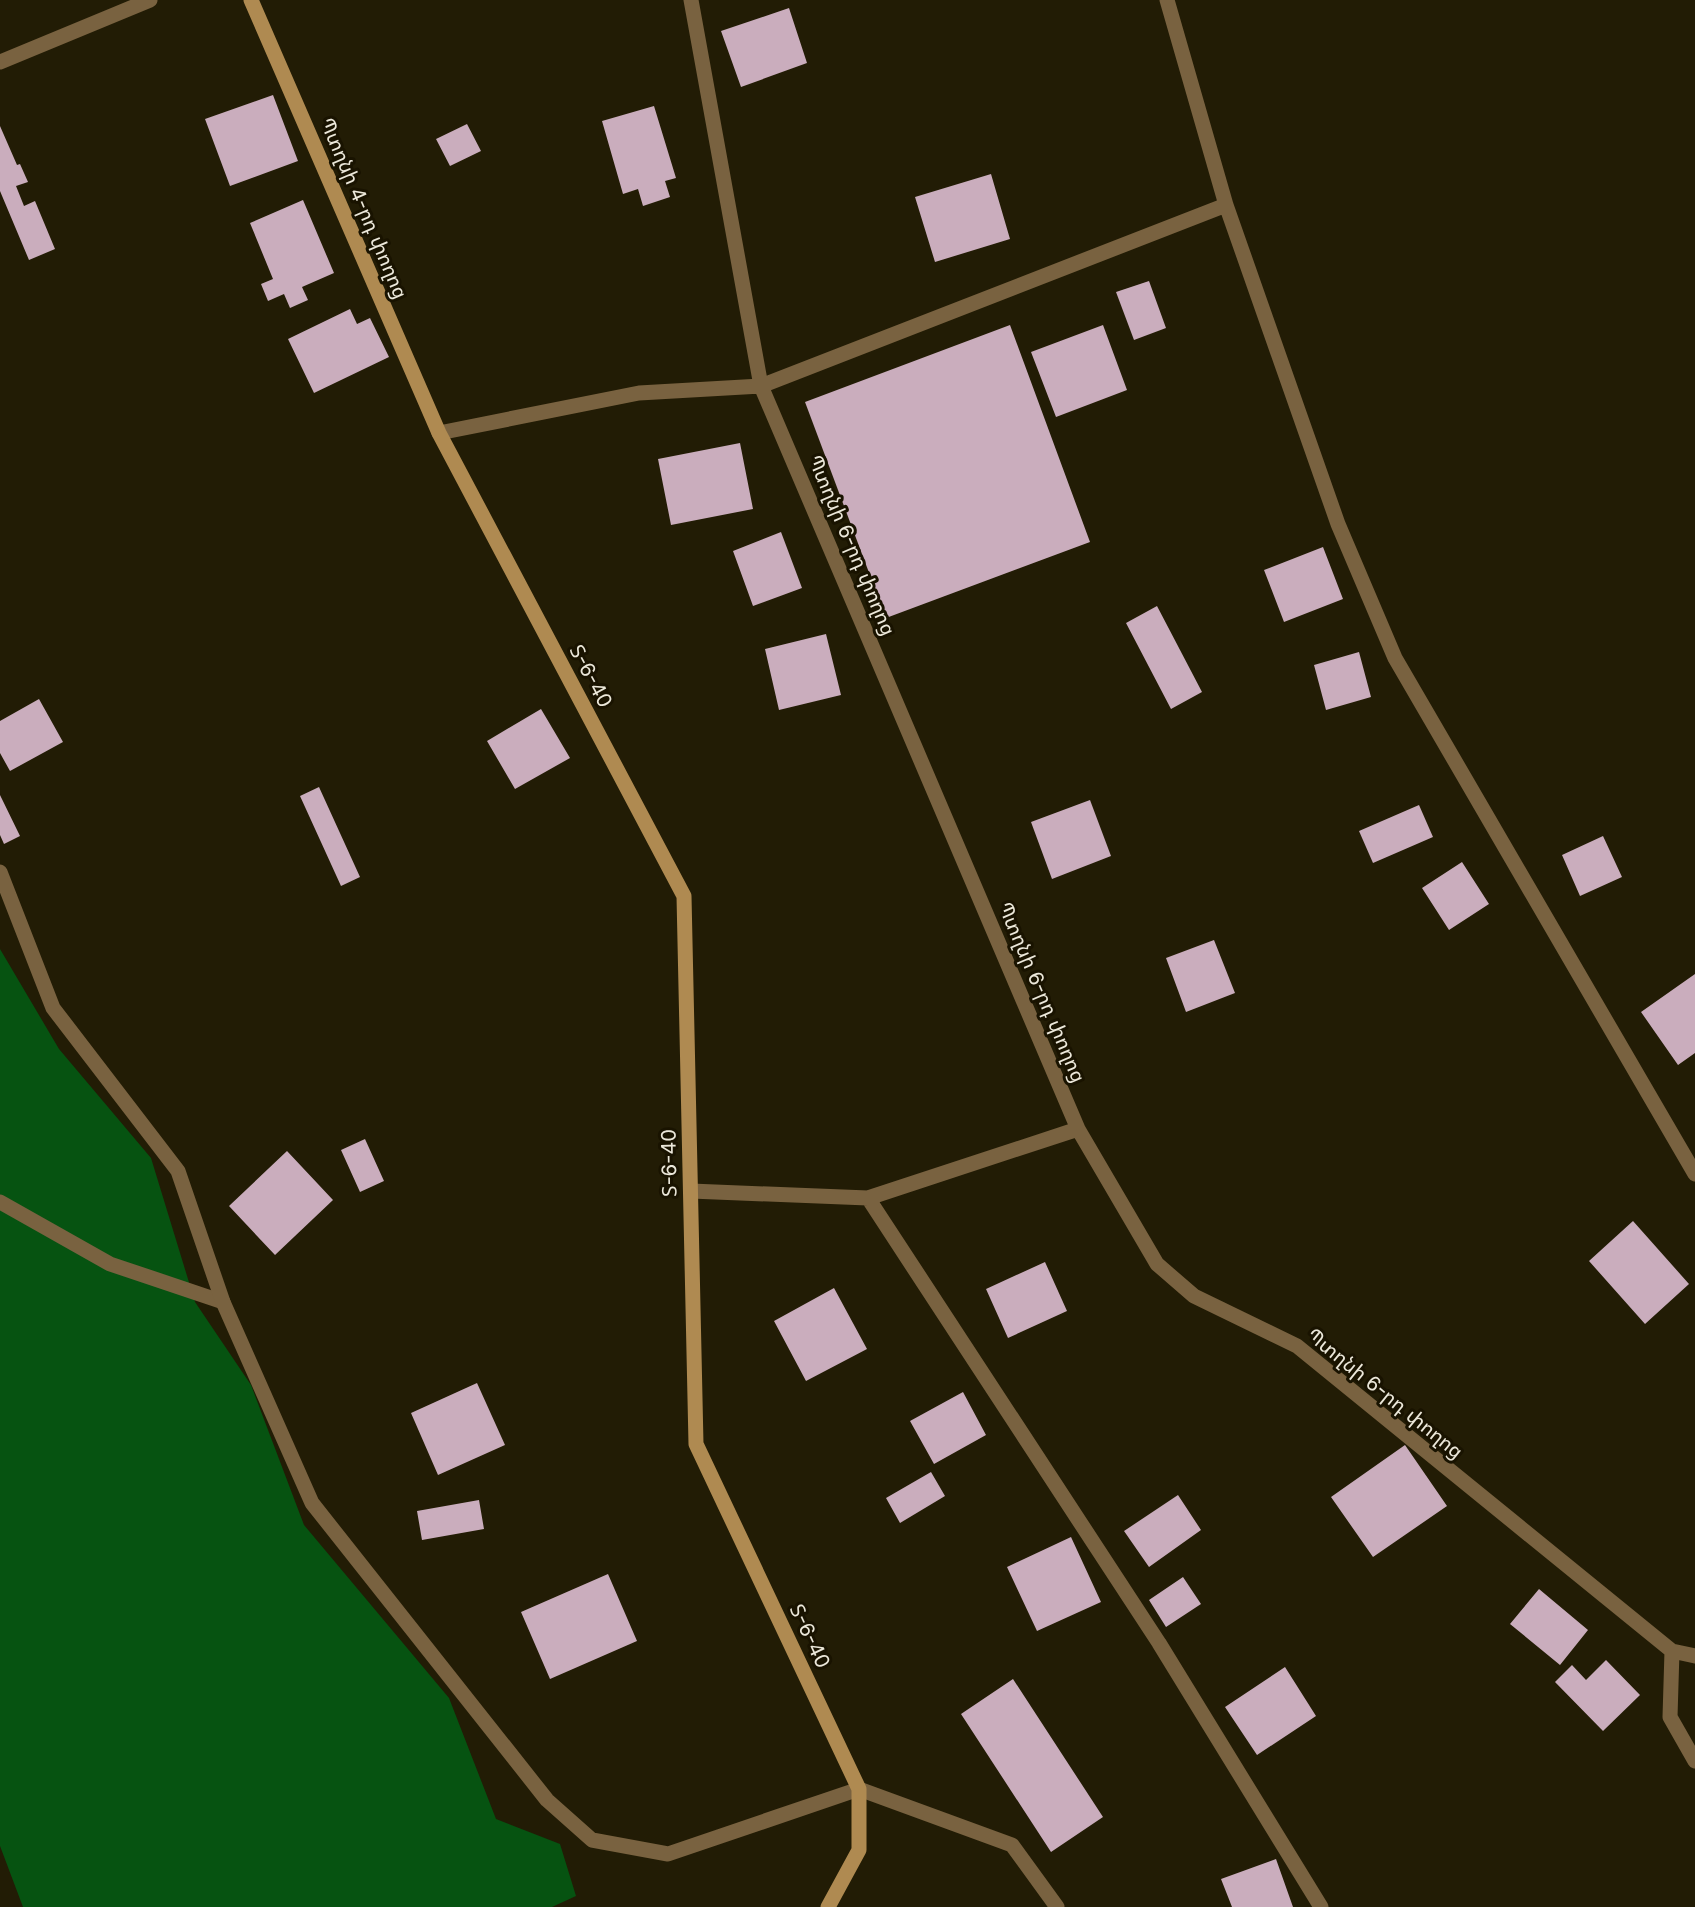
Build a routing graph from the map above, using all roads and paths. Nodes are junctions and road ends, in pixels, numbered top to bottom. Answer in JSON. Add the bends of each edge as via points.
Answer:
{"nodes":[{"id":1,"x":150,"y":0,"type":"edge"},
{"id":2,"x":251,"y":0,"type":"edge"},
{"id":3,"x":691,"y":0,"type":"edge"},
{"id":4,"x":1167,"y":0,"type":"edge"},
{"id":5,"x":0,"y":62,"type":"edge"},
{"id":6,"x":1226,"y":205,"type":"junction"},
{"id":7,"x":761,"y":386,"type":"junction"},
{"id":8,"x":439,"y":433,"type":"junction"},
{"id":9,"x":0,"y":872,"type":"edge"},
{"id":10,"x":1078,"y":1129,"type":"junction"},
{"id":11,"x":1695,"y":1174,"type":"edge"},
{"id":12,"x":691,"y":1191,"type":"junction"},
{"id":13,"x":868,"y":1198,"type":"junction"},
{"id":14,"x":0,"y":1202,"type":"edge"},
{"id":15,"x":223,"y":1302,"type":"junction"},
{"id":16,"x":1672,"y":1651,"type":"junction"},
{"id":17,"x":1695,"y":1656,"type":"edge"},
{"id":18,"x":1695,"y":1761,"type":"edge"},
{"id":19,"x":859,"y":1789,"type":"junction"},
{"id":20,"x":828,"y":1907,"type":"edge"},
{"id":21,"x":1057,"y":1907,"type":"edge"},
{"id":22,"x":1321,"y":1907,"type":"edge"}],
"edges":[{"from":1,"to":5,"type":"street"},
{"from":2,"to":8,"type":"street","name":"Պտղնի 4-րդ փողոց","number":"Տ-6-40"},
{"from":3,"to":7,"type":"street","name":"Պտղնի 6-րդ փողոց"},
{"from":4,"to":6,"type":"street"},
{"from":6,"to":7,"type":"street"},
{"from":6,"to":11,"type":"street","via":[[1338,524],[1395,658]]},
{"from":7,"to":8,"type":"street","via":[[639,393]]},
{"from":7,"to":10,"type":"street","name":"Պտղնի 6-րդ փողոց"},
{"from":8,"to":12,"type":"street","name":"Տ-6-40","number":"Տ-6-40","via":[[684,896]]},
{"from":9,"to":15,"type":"street","via":[[53,1008],[178,1171]]},
{"from":10,"to":13,"type":"street"},
{"from":10,"to":16,"type":"street","name":"Պտղնի 6-րդ փողոց","via":[[1157,1264],[1194,1296],[1297,1346]]},
{"from":12,"to":13,"type":"street"},
{"from":12,"to":19,"type":"street","name":"Տ-6-40","number":"Տ-6-40","via":[[696,1444]]},
{"from":13,"to":22,"type":"street","via":[[1159,1644]]},
{"from":14,"to":15,"type":"street","via":[[110,1264]]},
{"from":15,"to":19,"type":"street","via":[[312,1503],[547,1800],[592,1840],[668,1854]]},
{"from":16,"to":17,"type":"street"},
{"from":16,"to":18,"type":"street","via":[[1670,1717]]},
{"from":19,"to":20,"type":"street","name":"Տ-6-40","number":"Տ-6-40","via":[[859,1850]]},
{"from":19,"to":21,"type":"street","via":[[1012,1845]]}]}
